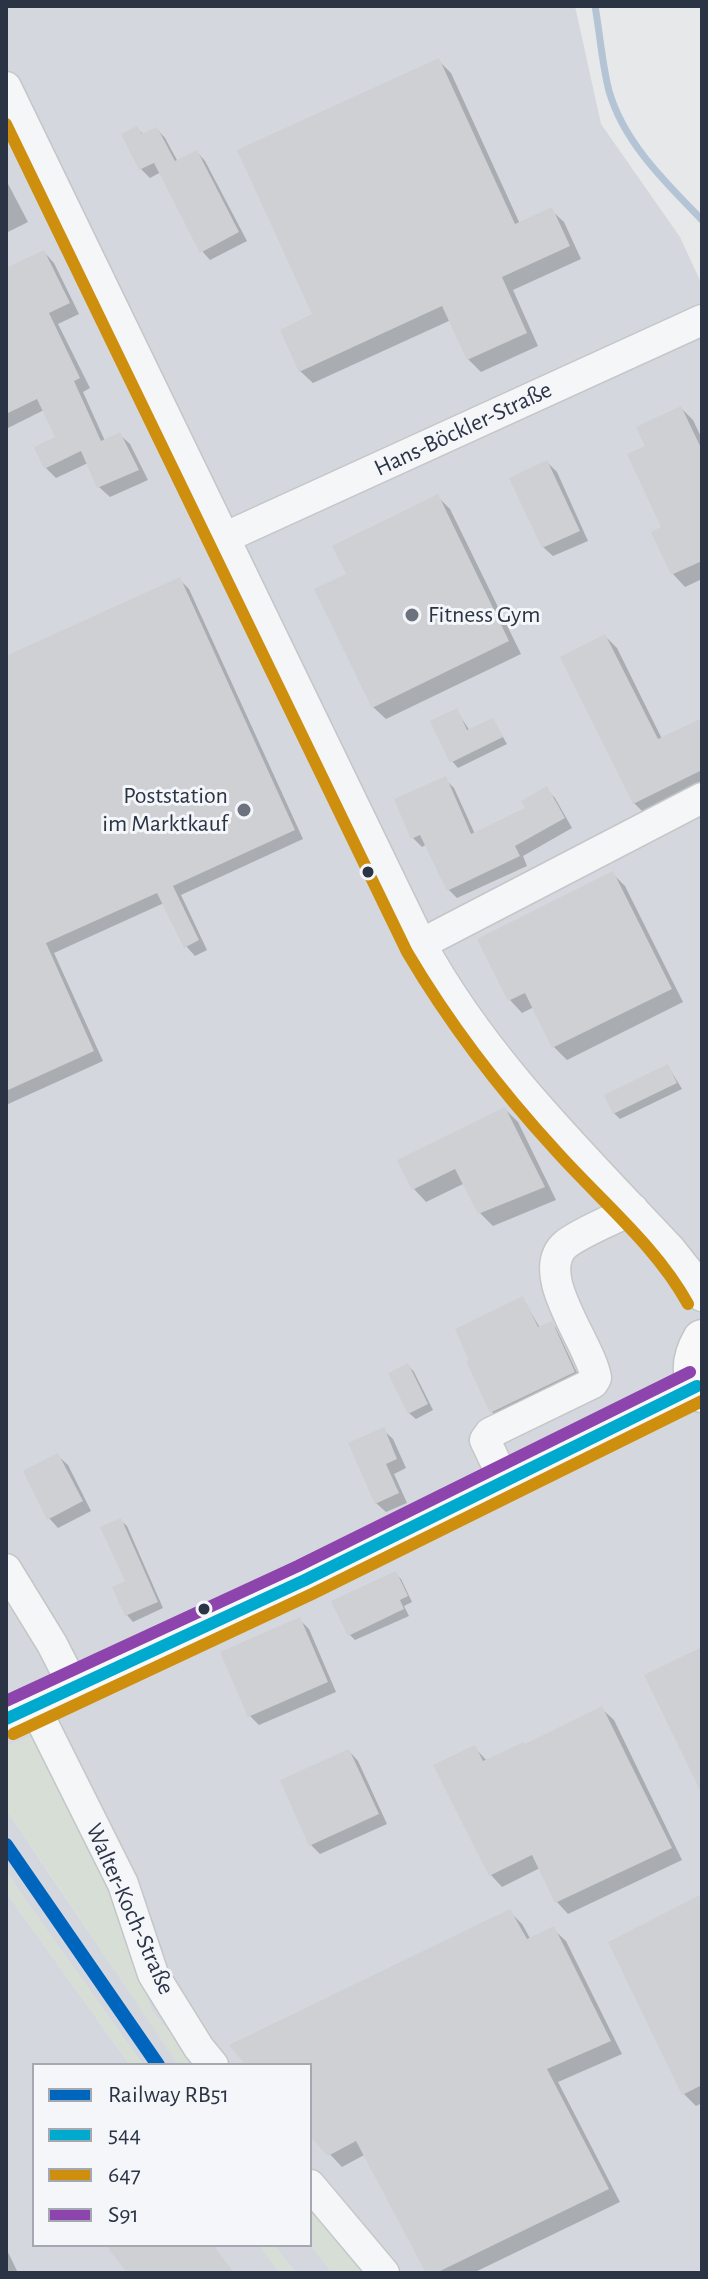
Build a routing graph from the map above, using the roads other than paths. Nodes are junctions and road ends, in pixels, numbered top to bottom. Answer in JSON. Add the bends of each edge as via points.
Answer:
{"nodes":[{"id":1,"x":6,"y":87,"type":"edge"},
{"id":2,"x":702,"y":320,"type":"edge"},
{"id":3,"x":224,"y":538,"type":"junction"},
{"id":4,"x":702,"y":798,"type":"edge"},
{"id":5,"x":421,"y":944,"type":"junction"},
{"id":6,"x":633,"y":1209,"type":"junction"},
{"id":7,"x":702,"y":1296,"type":"edge"},
{"id":8,"x":702,"y":1339,"type":"edge"},
{"id":9,"x":699,"y":1389,"type":"edge"},
{"id":10,"x":505,"y":1482,"type":"junction"},
{"id":11,"x":6,"y":1569,"type":"edge"},
{"id":12,"x":74,"y":1687,"type":"junction"},
{"id":13,"x":20,"y":1712,"type":"edge"},
{"id":14,"x":211,"y":2063,"type":"edge"},
{"id":15,"x":312,"y":2187,"type":"edge"},
{"id":16,"x":384,"y":2273,"type":"edge"}],
"edges":[{"from":1,"to":3,"type":"street"},
{"from":2,"to":3,"type":"street","name":"Hans-Böckler-Straße"},
{"from":3,"to":5,"type":"street"},
{"from":4,"to":5,"type":"street"},
{"from":5,"to":6,"type":"street","via":[[443,983],[531,1101]]},
{"from":6,"to":7,"type":"street","via":[[671,1250]]},
{"from":6,"to":10,"type":"street","via":[[566,1244],[555,1259],[556,1285],[596,1378],[490,1433],[485,1440]]},
{"from":8,"to":9,"type":"main road","via":[[692,1370]]},
{"from":9,"to":10,"type":"main road"},
{"from":10,"to":12,"type":"main road"},
{"from":11,"to":12,"type":"street"},
{"from":12,"to":13,"type":"main road"},
{"from":13,"to":14,"type":"street","name":"Walter-Koch-Straße","via":[[123,1884],[153,1974]]},
{"from":15,"to":16,"type":"street"}]}
